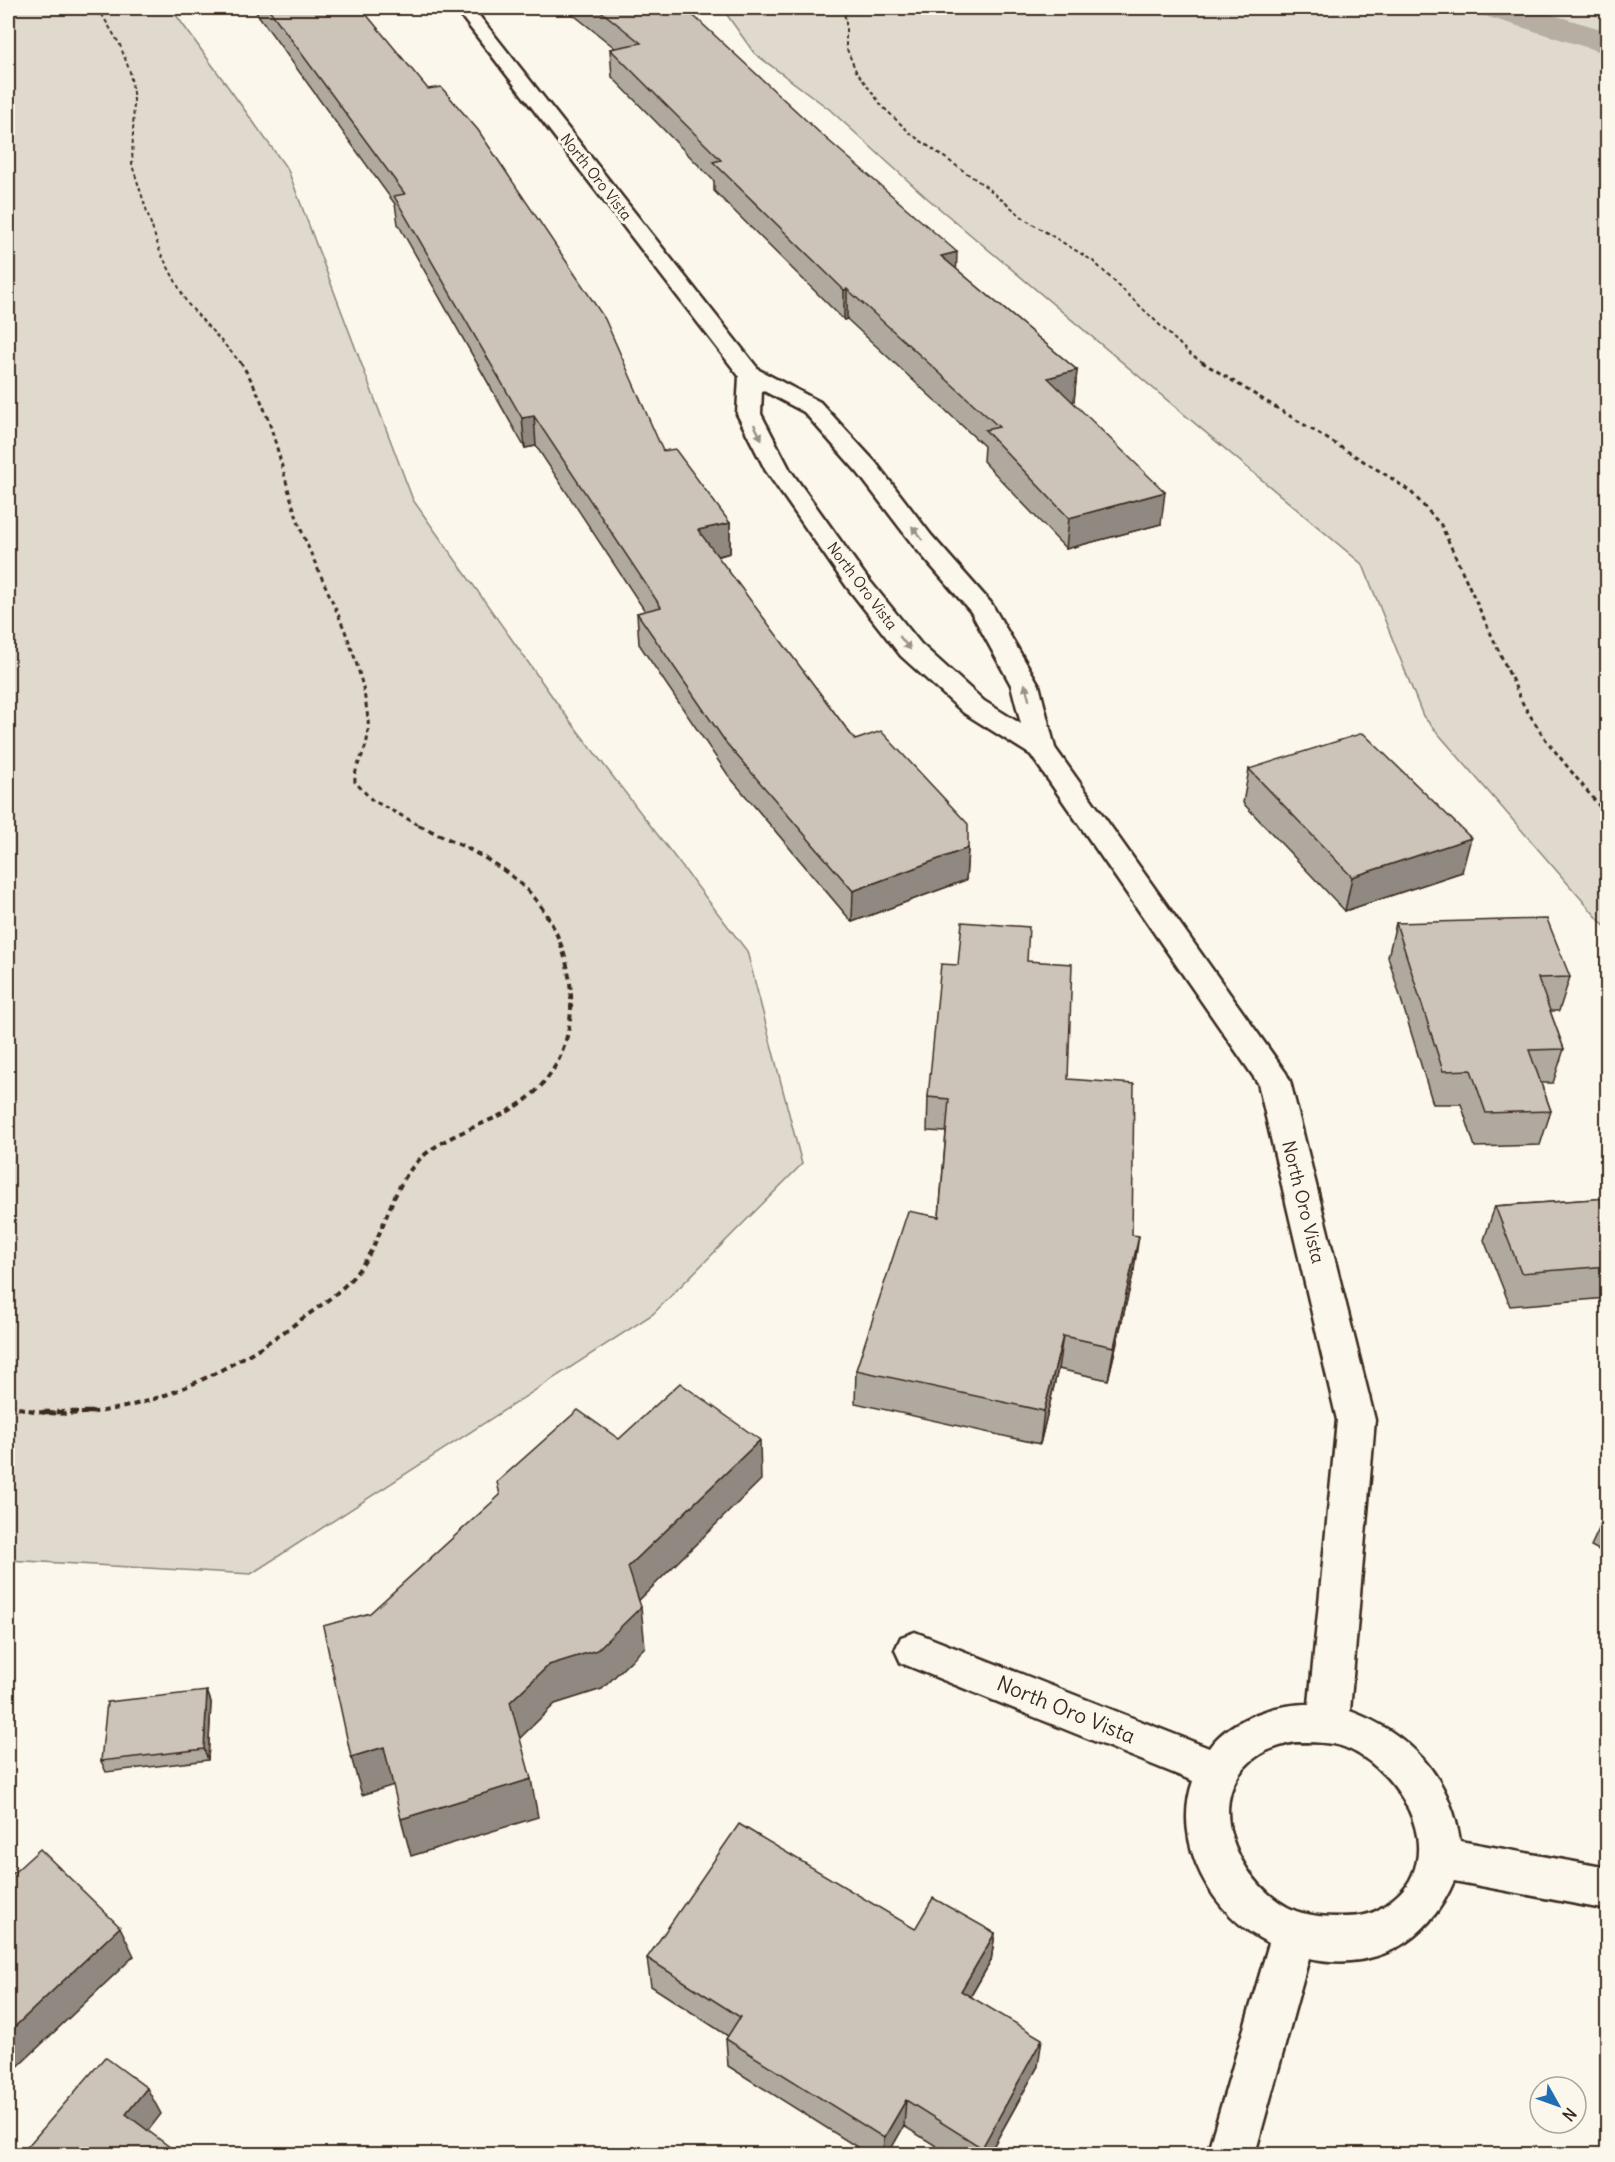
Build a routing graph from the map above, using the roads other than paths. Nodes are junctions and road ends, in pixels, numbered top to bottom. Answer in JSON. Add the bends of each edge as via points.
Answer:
{"nodes":[{"id":1,"x":464,"y":8,"type":"edge"},
{"id":2,"x":751,"y":375,"type":"junction"},
{"id":3,"x":1041,"y":749,"type":"junction"},
{"id":4,"x":915,"y":1650,"type":"dead end"},
{"id":5,"x":1328,"y":1724,"type":"junction"},
{"id":6,"x":1217,"y":1771,"type":"junction"},
{"id":7,"x":1440,"y":1858,"type":"junction"},
{"id":8,"x":1608,"y":1889,"type":"edge"},
{"id":9,"x":1294,"y":1933,"type":"junction"},
{"id":10,"x":1231,"y":2154,"type":"edge"}],
"edges":[{"from":1,"to":2,"type":"street","name":"North Oro Vista"},
{"from":3,"to":2,"type":"street","name":"North Oro Vista","one_way":true,"via":[[1025,684],[982,609],[812,407]]},
{"from":2,"to":3,"type":"street","name":"North Oro Vista","one_way":true,"via":[[749,414],[778,471],[856,581],[911,650],[974,707]]},
{"from":3,"to":5,"type":"street","name":"North Oro Vista","via":[[1274,1081],[1356,1420]]},
{"from":4,"to":6,"type":"street","name":"North Oro Vista"},
{"from":5,"to":6,"type":"street","via":[[1295,1723],[1267,1729],[1232,1751]]},
{"from":5,"to":7,"type":"street","via":[[1358,1734],[1396,1758],[1423,1789],[1436,1819]]},
{"from":6,"to":9,"type":"street","via":[[1208,1802],[1208,1834],[1229,1883],[1260,1914]]},
{"from":7,"to":8,"type":"street"},
{"from":7,"to":9,"type":"street","via":[[1426,1895],[1400,1924],[1359,1940],[1311,1938]]},
{"from":9,"to":10,"type":"street"}]}
